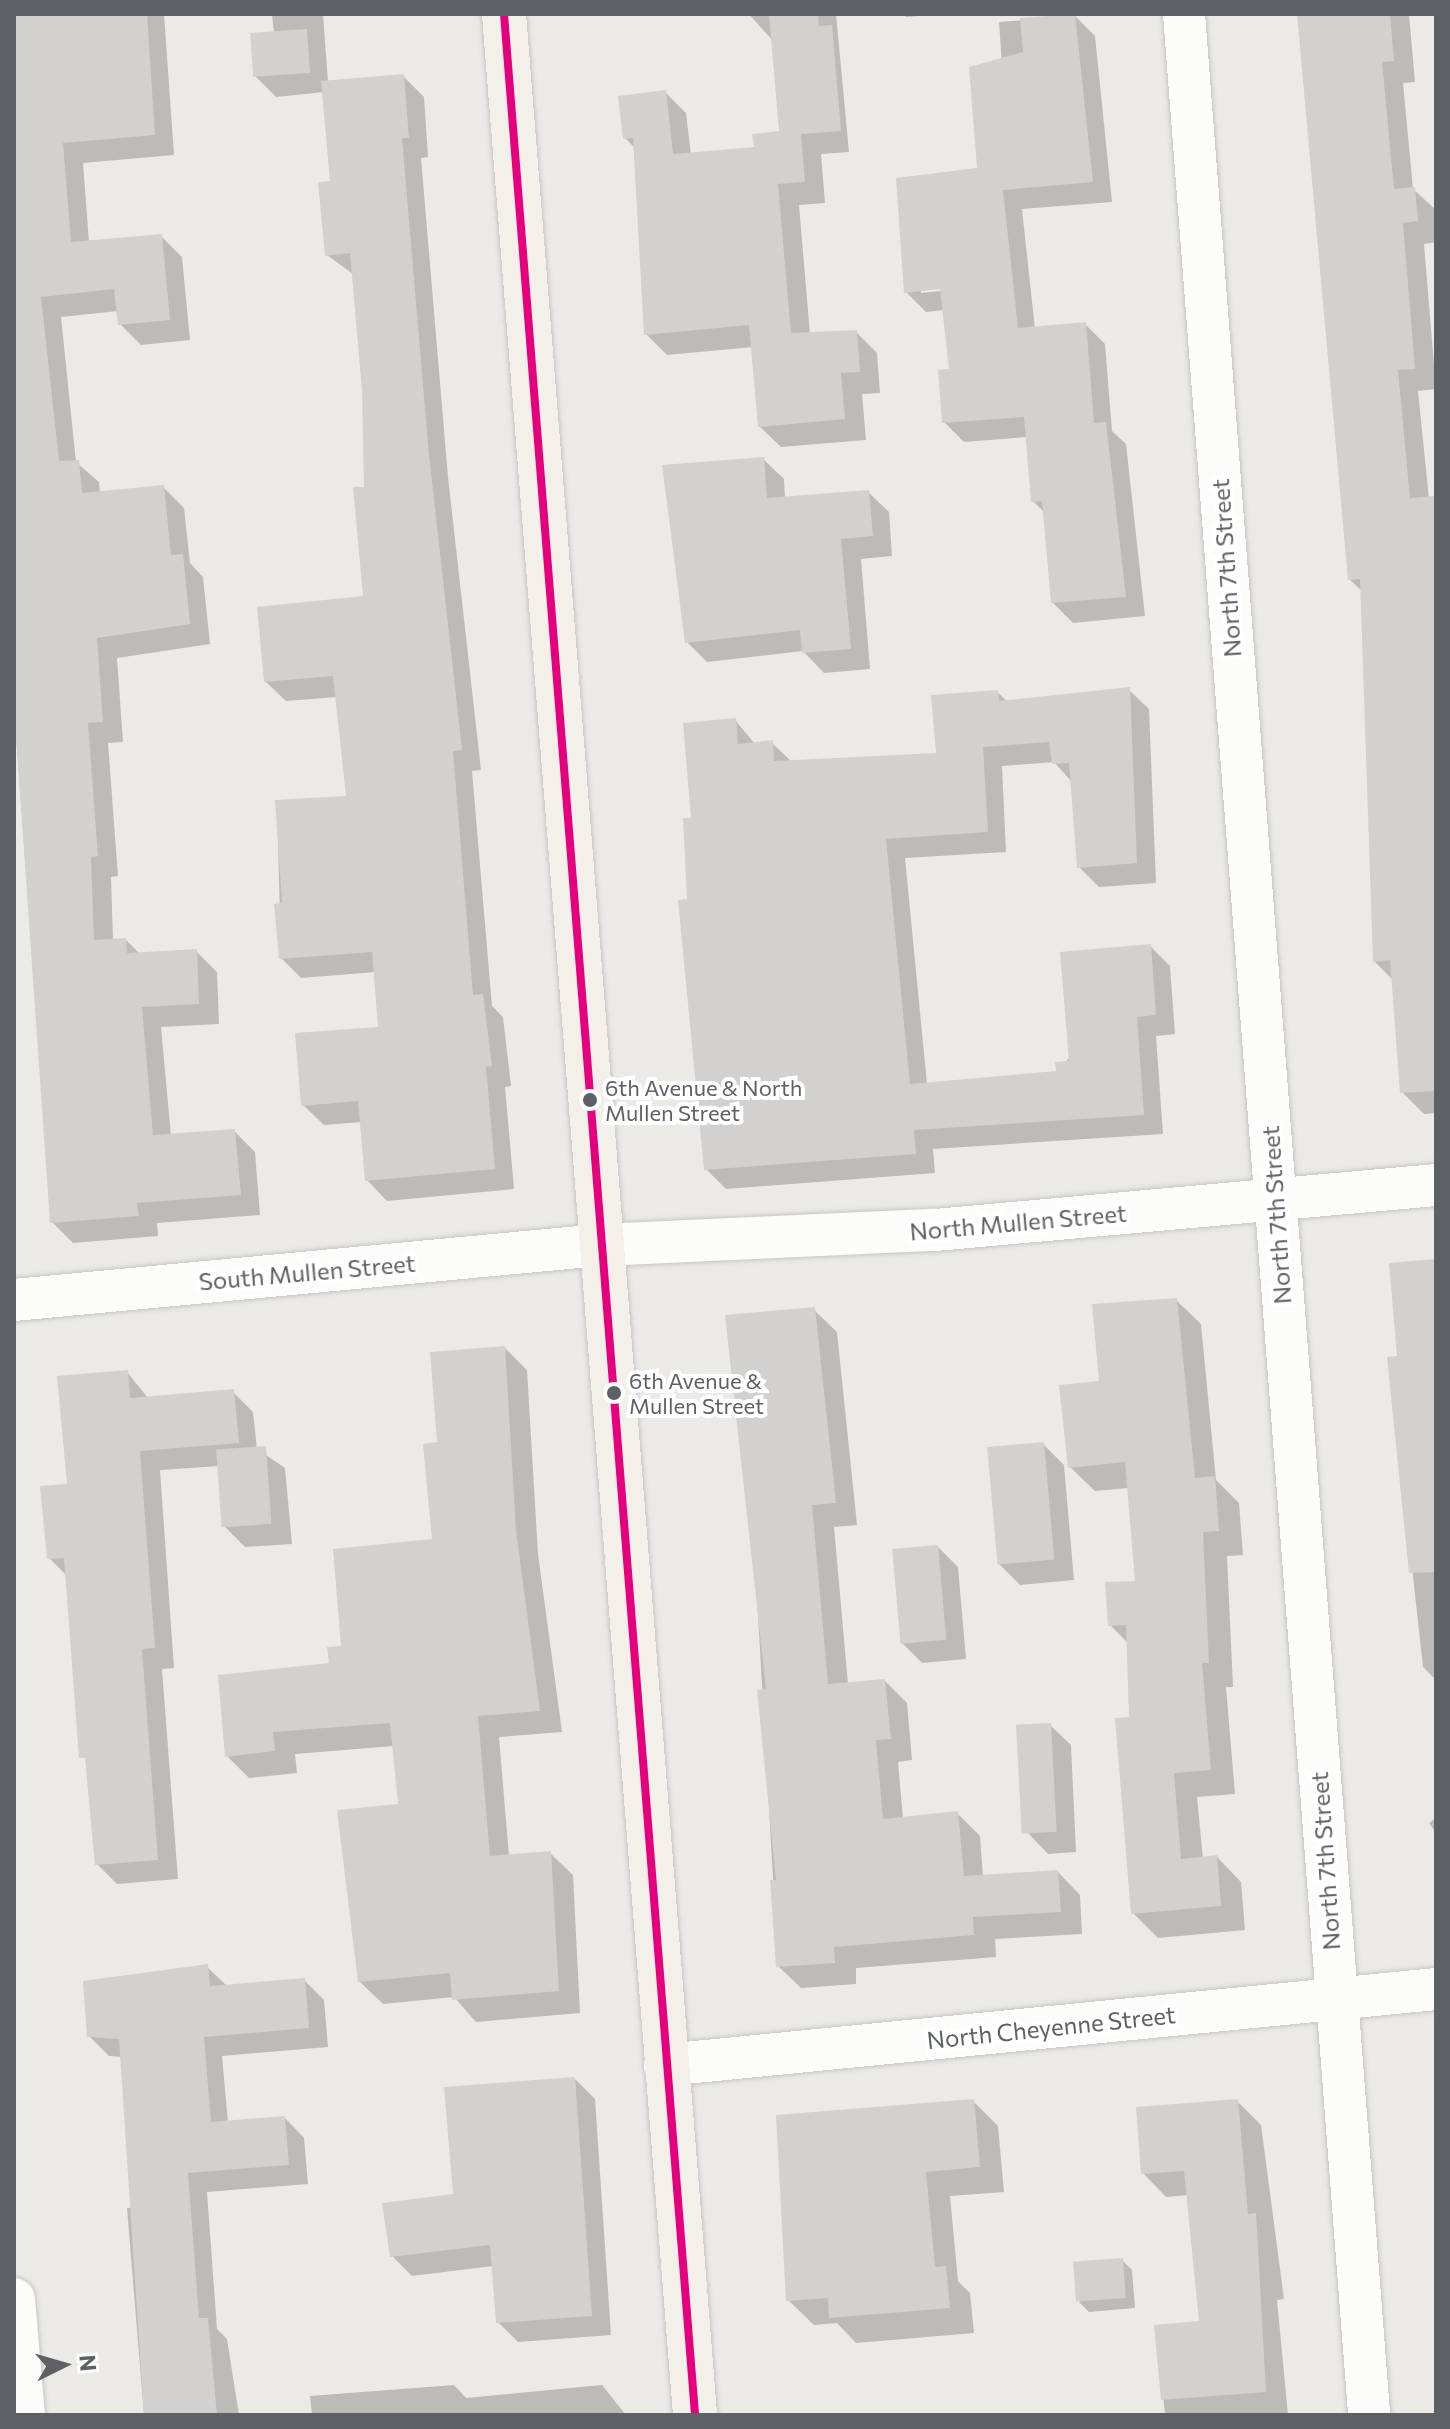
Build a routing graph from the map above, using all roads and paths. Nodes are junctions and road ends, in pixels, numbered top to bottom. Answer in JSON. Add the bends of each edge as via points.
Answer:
{"nodes":[{"id":1,"x":504,"y":14,"type":"edge"},
{"id":2,"x":1184,"y":14,"type":"edge"},
{"id":3,"x":1436,"y":1185,"type":"edge"},
{"id":4,"x":1274,"y":1199,"type":"junction"},
{"id":5,"x":600,"y":1245,"type":"junction"},
{"id":6,"x":14,"y":1300,"type":"edge"},
{"id":7,"x":1436,"y":1989,"type":"edge"},
{"id":8,"x":1335,"y":1999,"type":"junction"},
{"id":9,"x":665,"y":2065,"type":"junction"},
{"id":10,"x":14,"y":2299,"type":"edge"},
{"id":11,"x":24,"y":2415,"type":"edge"},
{"id":12,"x":695,"y":2415,"type":"edge"},
{"id":13,"x":1369,"y":2415,"type":"edge"}],
"edges":[{"from":1,"to":5,"type":"main road"},
{"from":2,"to":4,"type":"street","name":"North 7th Street"},
{"from":3,"to":4,"type":"street","name":"North Mullen Street"},
{"from":4,"to":5,"type":"street","name":"North Mullen Street","via":[[935,1230]]},
{"from":4,"to":8,"type":"street","name":"North 7th Street"},
{"from":5,"to":6,"type":"street","name":"South Mullen Street"},
{"from":5,"to":9,"type":"main road"},
{"from":7,"to":8,"type":"street","name":"North Cheyenne Street"},
{"from":8,"to":9,"type":"street","name":"North Cheyenne Street"},
{"from":8,"to":13,"type":"street","name":"North 7th Street"},
{"from":9,"to":12,"type":"main road"},
{"from":10,"to":11,"type":"street"}]}
